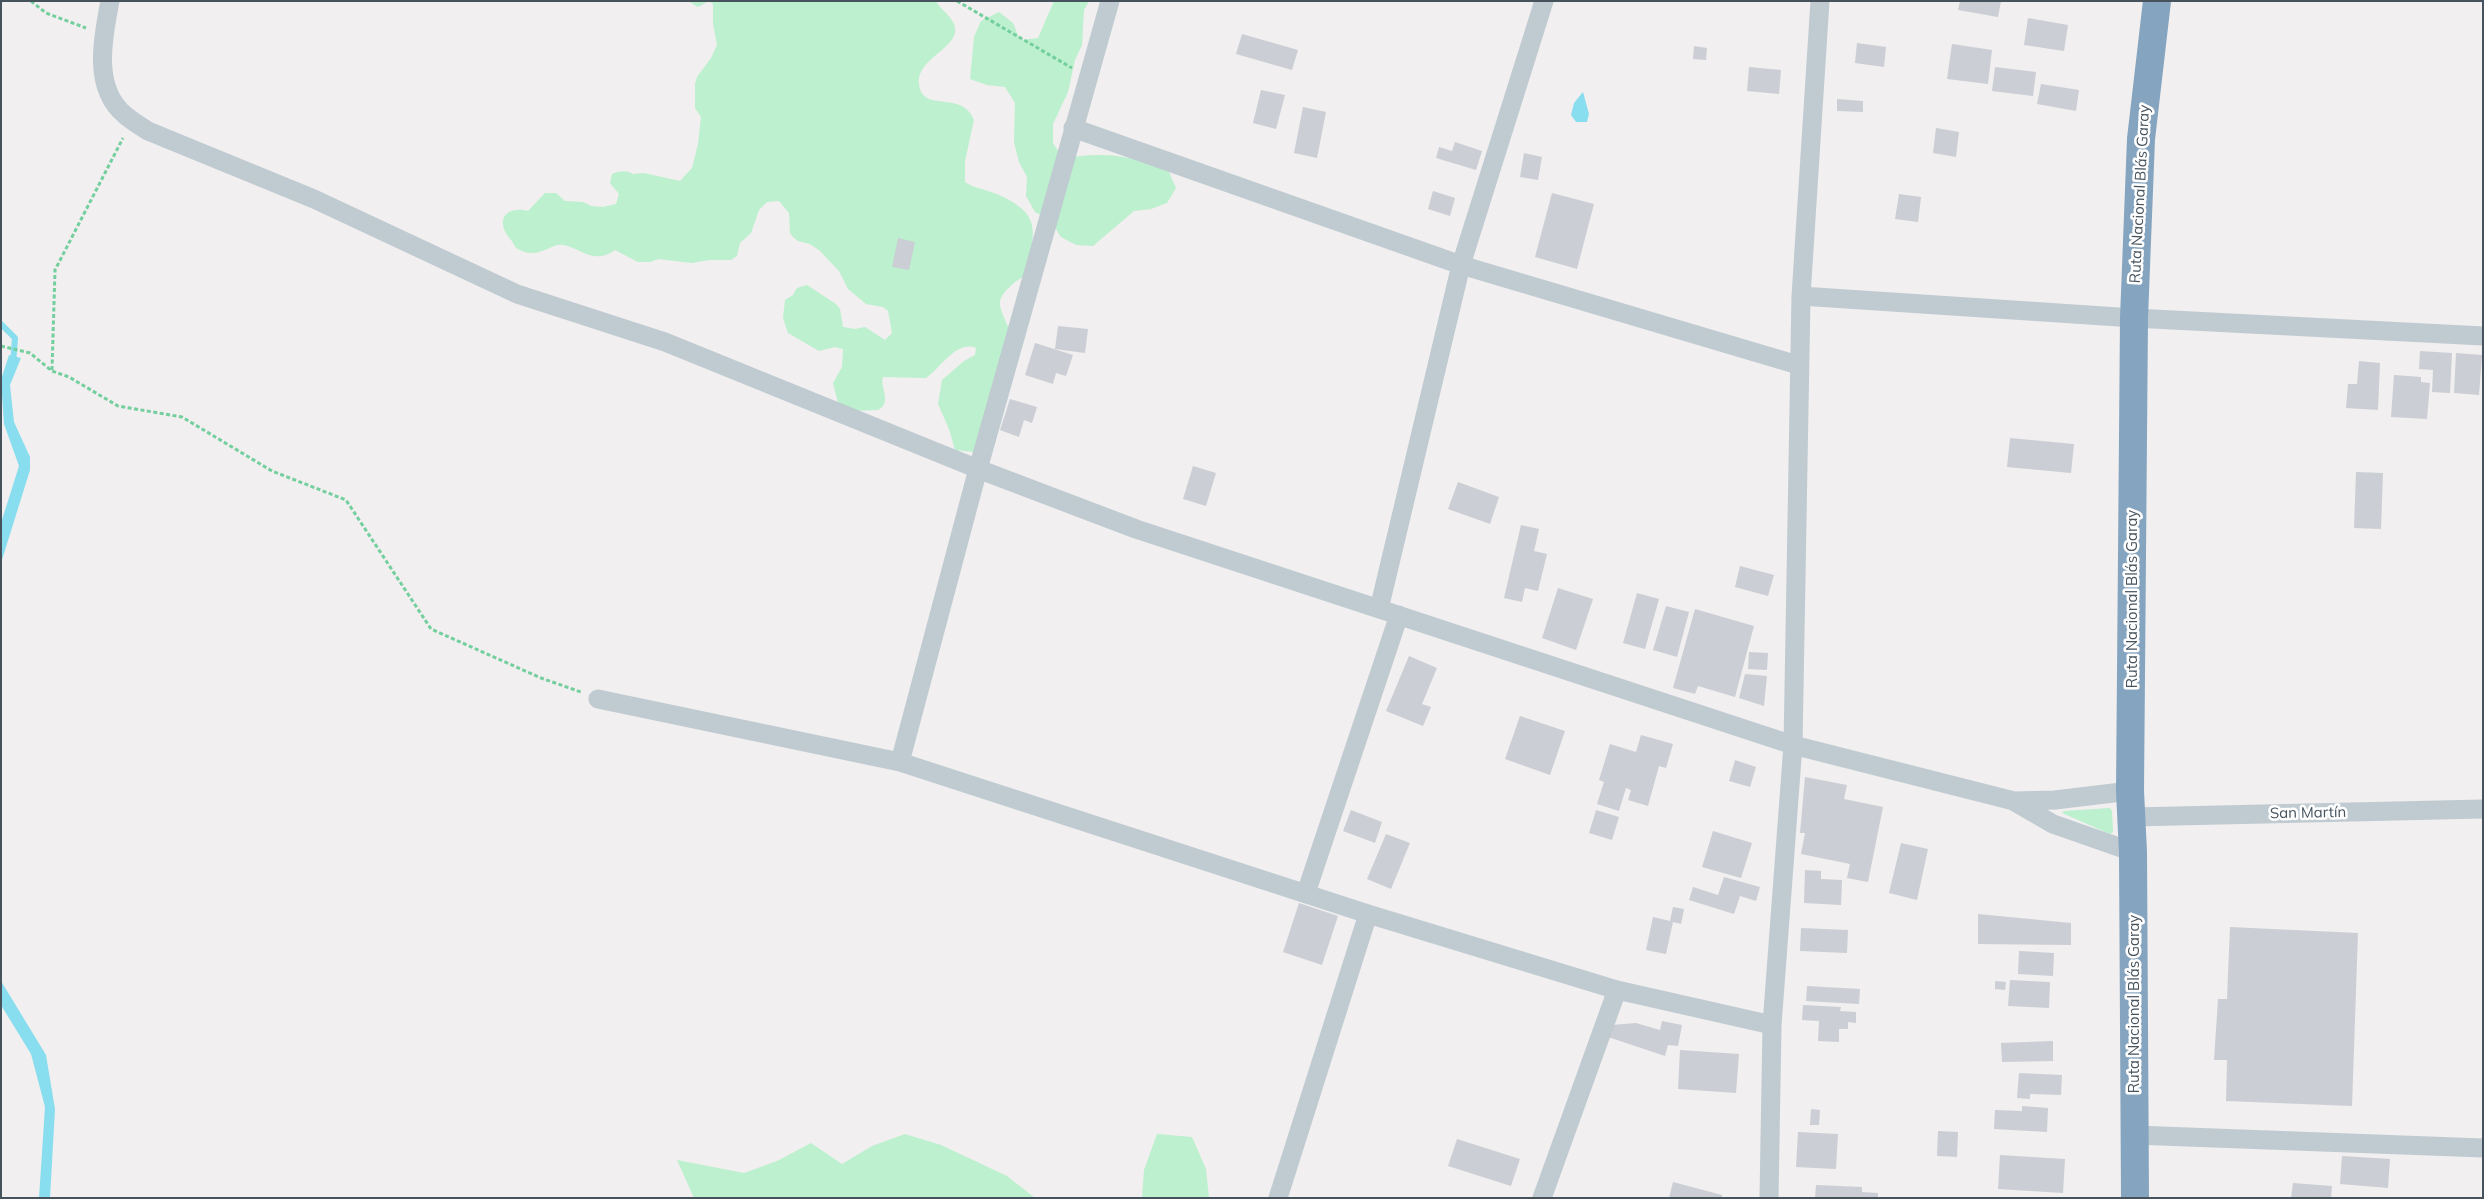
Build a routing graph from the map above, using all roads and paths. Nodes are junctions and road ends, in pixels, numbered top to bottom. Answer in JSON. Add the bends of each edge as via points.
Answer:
{"nodes":[{"id":1,"x":31,"y":1,"type":"edge"},
{"id":2,"x":110,"y":1,"type":"edge"},
{"id":3,"x":957,"y":1,"type":"edge"},
{"id":4,"x":1110,"y":1,"type":"edge"},
{"id":5,"x":1544,"y":1,"type":"edge"},
{"id":6,"x":1820,"y":1,"type":"edge"},
{"id":7,"x":2157,"y":1,"type":"edge"},
{"id":8,"x":103,"y":34,"type":"junction"},
{"id":9,"x":1088,"y":77,"type":"junction"},
{"id":10,"x":133,"y":120,"type":"junction"},
{"id":11,"x":1073,"y":128,"type":"junction"},
{"id":12,"x":1461,"y":265,"type":"junction"},
{"id":13,"x":1801,"y":296,"type":"junction"},
{"id":14,"x":2134,"y":318,"type":"junction"},
{"id":15,"x":2483,"y":336,"type":"edge"},
{"id":16,"x":1,"y":346,"type":"edge"},
{"id":17,"x":1798,"y":366,"type":"junction"},
{"id":18,"x":52,"y":371,"type":"junction"},
{"id":19,"x":978,"y":469,"type":"junction"},
{"id":20,"x":1379,"y":609,"type":"junction"},
{"id":21,"x":1399,"y":615,"type":"junction"},
{"id":22,"x":598,"y":699,"type":"joint"},
{"id":23,"x":1793,"y":746,"type":"junction"},
{"id":24,"x":900,"y":762,"type":"junction"},
{"id":25,"x":2014,"y":801,"type":"junction"},
{"id":26,"x":2131,"y":804,"type":"junction"},
{"id":27,"x":2483,"y":809,"type":"edge"},
{"id":28,"x":2133,"y":852,"type":"junction"},
{"id":29,"x":1306,"y":893,"type":"junction"},
{"id":30,"x":1368,"y":914,"type":"junction"},
{"id":31,"x":1617,"y":990,"type":"junction"},
{"id":32,"x":1772,"y":1025,"type":"junction"},
{"id":33,"x":2134,"y":1135,"type":"junction"},
{"id":34,"x":2483,"y":1148,"type":"edge"},
{"id":35,"x":1278,"y":1198,"type":"edge"},
{"id":36,"x":1542,"y":1198,"type":"edge"},
{"id":37,"x":1769,"y":1198,"type":"edge"},
{"id":38,"x":2135,"y":1198,"type":"edge"}],
"edges":[{"from":1,"to":8,"type":"path","via":[[46,13]]},
{"from":2,"to":8,"type":"street"},
{"from":3,"to":9,"type":"path"},
{"from":4,"to":9,"type":"street"},
{"from":5,"to":12,"type":"street"},
{"from":6,"to":13,"type":"street"},
{"from":7,"to":14,"type":"highway","name":"Ruta Nacional Blás Garay","via":[[2141,139]]},
{"from":8,"to":10,"type":"street","via":[[102,66],[107,90],[123,114]]},
{"from":9,"to":11,"type":"street"},
{"from":10,"to":18,"type":"path","via":[[54,270]]},
{"from":10,"to":19,"type":"street","via":[[148,131],[314,199],[517,294],[665,342]]},
{"from":11,"to":12,"type":"street"},
{"from":11,"to":19,"type":"street"},
{"from":12,"to":17,"type":"street"},
{"from":12,"to":20,"type":"street"},
{"from":13,"to":14,"type":"street"},
{"from":13,"to":17,"type":"street"},
{"from":14,"to":15,"type":"street"},
{"from":14,"to":26,"type":"highway","name":"Ruta Nacional Blás Garay"},
{"from":16,"to":18,"type":"path","via":[[30,353]]},
{"from":17,"to":23,"type":"street"},
{"from":18,"to":22,"type":"path","via":[[69,377],[118,406],[182,417],[272,470],[346,500],[431,629]]},
{"from":19,"to":20,"type":"street","via":[[1136,529]]},
{"from":19,"to":24,"type":"street"},
{"from":20,"to":21,"type":"street"},
{"from":21,"to":23,"type":"street"},
{"from":21,"to":29,"type":"street"},
{"from":22,"to":24,"type":"street"},
{"from":23,"to":25,"type":"street"},
{"from":23,"to":32,"type":"street"},
{"from":24,"to":29,"type":"street"},
{"from":25,"to":26,"type":"street","name":"San Martín"},
{"from":25,"to":28,"type":"street","via":[[2053,824]]},
{"from":26,"to":27,"type":"street","name":"San Martín"},
{"from":26,"to":28,"type":"highway","name":"Ruta Nacional Blás Garay"},
{"from":28,"to":33,"type":"highway","name":"Ruta Nacional Blás Garay"},
{"from":29,"to":30,"type":"street"},
{"from":30,"to":31,"type":"street"},
{"from":30,"to":35,"type":"street"},
{"from":31,"to":32,"type":"street"},
{"from":31,"to":36,"type":"street"},
{"from":32,"to":37,"type":"street"},
{"from":33,"to":34,"type":"street"},
{"from":33,"to":38,"type":"highway","name":"Ruta Nacional Blás Garay"}]}
